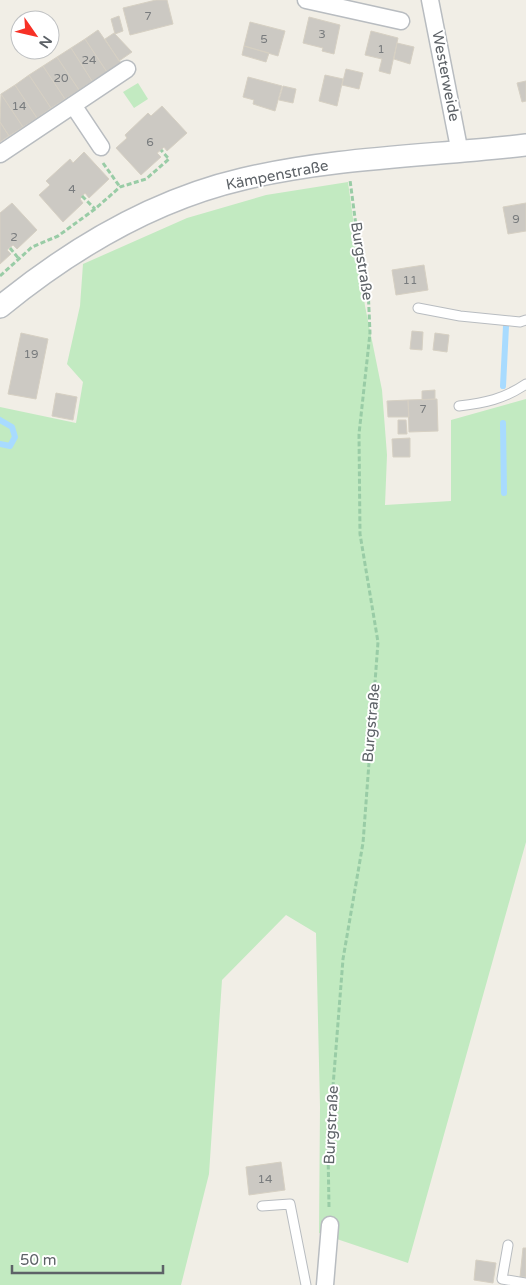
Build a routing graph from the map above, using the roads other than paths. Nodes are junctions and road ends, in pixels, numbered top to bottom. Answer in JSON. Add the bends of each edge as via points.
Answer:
{"nodes":[{"id":1,"x":306,"y":0,"type":"edge"},
{"id":2,"x":430,"y":0,"type":"edge"},
{"id":3,"x":401,"y":21,"type":"dead end"},
{"id":4,"x":127,"y":69,"type":"dead end"},
{"id":5,"x":73,"y":105,"type":"junction"},
{"id":6,"x":526,"y":145,"type":"edge"},
{"id":7,"x":101,"y":147,"type":"road end"},
{"id":8,"x":460,"y":153,"type":"junction"},
{"id":9,"x":0,"y":154,"type":"edge"},
{"id":10,"x":0,"y":306,"type":"edge"},
{"id":11,"x":418,"y":308,"type":"dead end"},
{"id":12,"x":526,"y":320,"type":"edge"},
{"id":13,"x":526,"y":384,"type":"edge"},
{"id":14,"x":459,"y":406,"type":"dead end"},
{"id":15,"x":262,"y":1206,"type":"dead end"},
{"id":16,"x":330,"y":1225,"type":"road end"},
{"id":17,"x":508,"y":1245,"type":"dead end"},
{"id":18,"x":526,"y":1283,"type":"edge"},
{"id":19,"x":306,"y":1285,"type":"edge"},
{"id":20,"x":325,"y":1285,"type":"edge"}],
"edges":[{"from":1,"to":3,"type":"street"},
{"from":2,"to":8,"type":"street","name":"Westerweide"},
{"from":4,"to":5,"type":"street"},
{"from":5,"to":7,"type":"street"},
{"from":5,"to":9,"type":"street"},
{"from":6,"to":8,"type":"street","name":"Kämpenstraße"},
{"from":8,"to":10,"type":"street","name":"Kämpenstraße","via":[[347,162],[243,179],[183,197],[76,249]]},
{"from":11,"to":12,"type":"lane","via":[[460,316]]},
{"from":13,"to":14,"type":"lane","via":[[491,402]]},
{"from":15,"to":19,"type":"lane","via":[[290,1204]]},
{"from":16,"to":20,"type":"street"},
{"from":17,"to":18,"type":"lane","via":[[502,1279]]}]}
